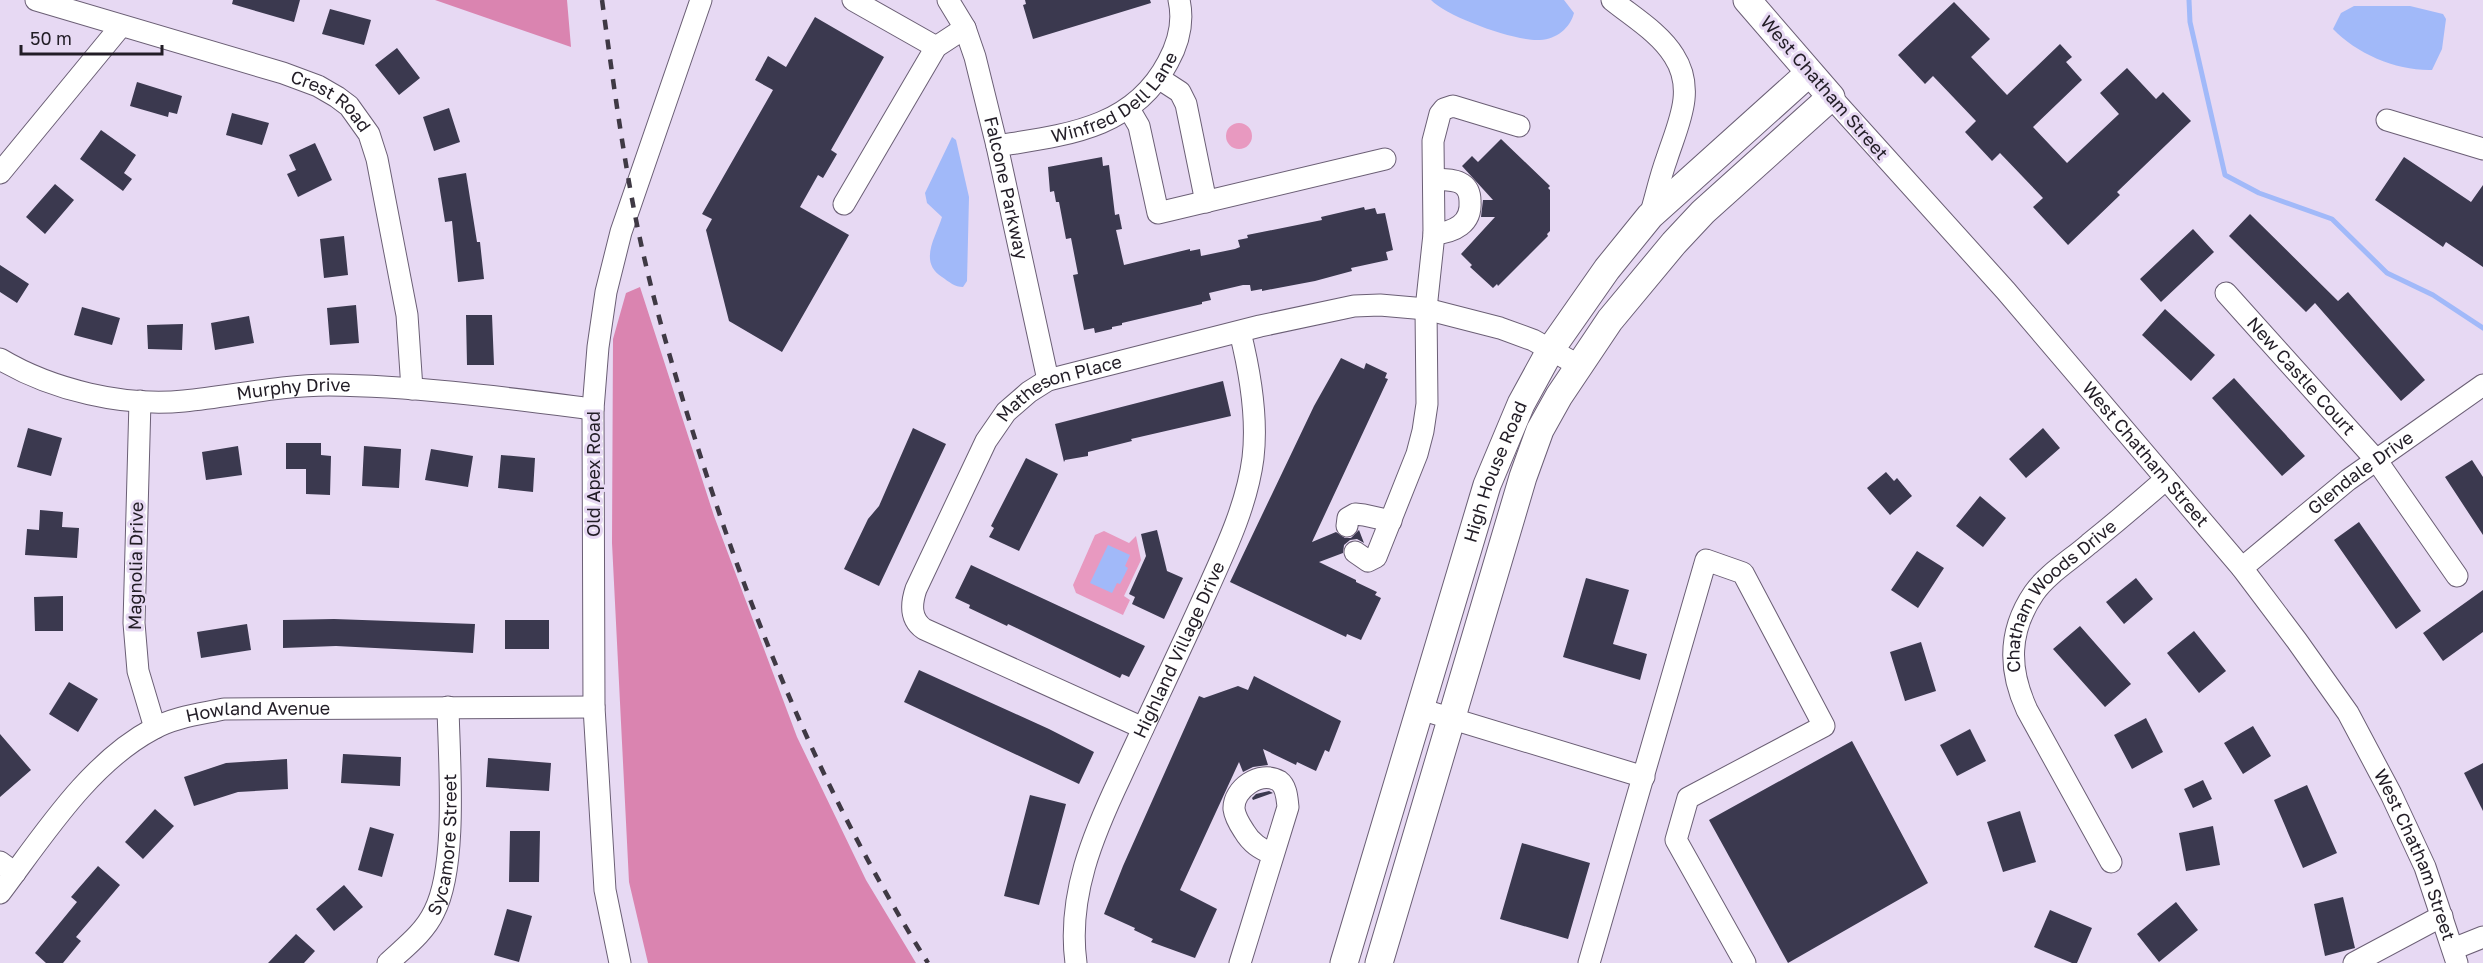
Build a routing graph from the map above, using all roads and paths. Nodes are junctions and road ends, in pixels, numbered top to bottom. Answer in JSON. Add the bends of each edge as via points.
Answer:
{"nodes":[{"id":1,"x":36,"y":0,"type":"edge"},
{"id":2,"x":701,"y":0,"type":"edge"},
{"id":3,"x":854,"y":0,"type":"edge"},
{"id":4,"x":948,"y":0,"type":"edge"},
{"id":5,"x":1179,"y":0,"type":"edge"},
{"id":6,"x":1612,"y":0,"type":"edge"},
{"id":7,"x":1747,"y":0,"type":"edge"},
{"id":8,"x":121,"y":26,"type":"junction"},
{"id":9,"x":965,"y":28,"type":"junction"},
{"id":10,"x":936,"y":48,"type":"junction"},
{"id":11,"x":1809,"y":72,"type":"junction"},
{"id":12,"x":1160,"y":79,"type":"junction"},
{"id":13,"x":1830,"y":97,"type":"junction"},
{"id":14,"x":1129,"y":108,"type":"junction"},
{"id":15,"x":2387,"y":120,"type":"dead end"},
{"id":16,"x":1520,"y":126,"type":"dead end"},
{"id":17,"x":997,"y":146,"type":"junction"},
{"id":18,"x":2483,"y":149,"type":"edge"},
{"id":19,"x":1385,"y":159,"type":"dead end"},
{"id":20,"x":0,"y":173,"type":"edge"},
{"id":21,"x":1435,"y":179,"type":"junction"},
{"id":22,"x":1206,"y":202,"type":"junction"},
{"id":23,"x":844,"y":204,"type":"dead end"},
{"id":24,"x":1650,"y":216,"type":"junction"},
{"id":25,"x":1434,"y":234,"type":"junction"},
{"id":26,"x":2226,"y":293,"type":"dead end"},
{"id":27,"x":1426,"y":309,"type":"junction"},
{"id":28,"x":1240,"y":332,"type":"junction"},
{"id":29,"x":1551,"y":349,"type":"junction"},
{"id":30,"x":0,"y":359,"type":"edge"},
{"id":31,"x":1578,"y":365,"type":"junction"},
{"id":32,"x":1048,"y":380,"type":"junction"},
{"id":33,"x":2483,"y":385,"type":"edge"},
{"id":34,"x":412,"y":389,"type":"junction"},
{"id":35,"x":140,"y":401,"type":"junction"},
{"id":36,"x":593,"y":409,"type":"junction"},
{"id":37,"x":2377,"y":461,"type":"junction"},
{"id":38,"x":2166,"y":479,"type":"junction"},
{"id":39,"x":1391,"y":521,"type":"junction"},
{"id":40,"x":1347,"y":526,"type":"dead end"},
{"id":41,"x":1355,"y":552,"type":"dead end"},
{"id":42,"x":2242,"y":568,"type":"junction"},
{"id":43,"x":2457,"y":576,"type":"dead end"},
{"id":44,"x":448,"y":707,"type":"junction"},
{"id":45,"x":594,"y":707,"type":"junction"},
{"id":46,"x":1420,"y":709,"type":"junction"},
{"id":47,"x":1452,"y":719,"type":"junction"},
{"id":48,"x":155,"y":728,"type":"junction"},
{"id":49,"x":1143,"y":728,"type":"junction"},
{"id":50,"x":1644,"y":777,"type":"junction"},
{"id":51,"x":1273,"y":854,"type":"dead end"},
{"id":52,"x":2111,"y":861,"type":"dead end"},
{"id":53,"x":8,"y":868,"type":"edge"},
{"id":54,"x":0,"y":893,"type":"edge"},
{"id":55,"x":2442,"y":916,"type":"junction"},
{"id":56,"x":2483,"y":938,"type":"edge"},
{"id":57,"x":2455,"y":956,"type":"edge"},
{"id":58,"x":388,"y":963,"type":"edge"},
{"id":59,"x":620,"y":963,"type":"edge"},
{"id":60,"x":1076,"y":963,"type":"edge"},
{"id":61,"x":1240,"y":963,"type":"edge"},
{"id":62,"x":1344,"y":963,"type":"edge"},
{"id":63,"x":1379,"y":963,"type":"edge"},
{"id":64,"x":1589,"y":963,"type":"edge"},
{"id":65,"x":1745,"y":963,"type":"edge"},
{"id":66,"x":2354,"y":963,"type":"edge"}],
"edges":[{"from":1,"to":8,"type":"street","name":"Crest Road"},
{"from":2,"to":36,"type":"street","name":"Old Apex Road","via":[[613,261],[598,347]]},
{"from":3,"to":10,"type":"street"},
{"from":4,"to":9,"type":"street","name":"Falcone Parkway"},
{"from":5,"to":12,"type":"street","name":"Winfred Dell Lane","via":[[1182,25]]},
{"from":6,"to":24,"type":"street","via":[[1661,40],[1674,56],[1683,81],[1682,119]]},
{"from":7,"to":11,"type":"main road","name":"West Chatham Street"},
{"from":8,"to":20,"type":"street"},
{"from":8,"to":34,"type":"street","name":"Crest Road","via":[[284,73],[318,86],[349,106],[369,134],[377,159],[407,315]]},
{"from":9,"to":10,"type":"street"},
{"from":9,"to":17,"type":"street","name":"Falcone Parkway"},
{"from":10,"to":23,"type":"street"},
{"from":11,"to":13,"type":"main road","name":"West Chatham Street"},
{"from":11,"to":24,"type":"main road","name":"High House Road"},
{"from":12,"to":14,"type":"street","name":"Winfred Dell Lane"},
{"from":12,"to":22,"type":"street","via":[[1180,92],[1186,104]]},
{"from":13,"to":31,"type":"main road","name":"High House Road","via":[[1734,182],[1674,243]]},
{"from":13,"to":38,"type":"street","name":"West Chatham Street","via":[[2006,291]]},
{"from":14,"to":17,"type":"street","name":"Winfred Dell Lane","via":[[1102,124]]},
{"from":14,"to":22,"type":"street","via":[[1139,126],[1158,213]]},
{"from":15,"to":18,"type":"street"},
{"from":16,"to":21,"type":"street","via":[[1457,107],[1444,109],[1433,141]]},
{"from":17,"to":32,"type":"street","name":"Falcone Parkway"},
{"from":19,"to":22,"type":"street"},
{"from":21,"to":25,"type":"street"},
{"from":21,"to":25,"type":"street","via":[[1462,184],[1469,192],[1470,204],[1464,223],[1454,230]]},
{"from":24,"to":29,"type":"main road","name":"High House Road"},
{"from":25,"to":27,"type":"street"},
{"from":26,"to":37,"type":"street","name":"New Castle Court"},
{"from":27,"to":28,"type":"street","name":"Matheson Place","via":[[1354,306]]},
{"from":27,"to":29,"type":"street","name":"Matheson Place","via":[[1500,328]]},
{"from":27,"to":39,"type":"street","via":[[1424,431]]},
{"from":28,"to":32,"type":"street","name":"Matheson Place"},
{"from":28,"to":49,"type":"street","name":"Highland Village Drive","via":[[1254,418],[1247,486],[1225,551]]},
{"from":29,"to":31,"type":"street","name":"Matheson Place"},
{"from":29,"to":46,"type":"main road","name":"High House Road","via":[[1521,404],[1487,485]]},
{"from":30,"to":35,"type":"street","name":"Murphy Drive","via":[[69,388]]},
{"from":31,"to":47,"type":"main road","name":"High House Road","via":[[1540,430],[1523,477]]},
{"from":32,"to":49,"type":"street","name":"Matheson Place","via":[[1006,412],[986,441],[916,589],[913,615],[924,629]]},
{"from":33,"to":37,"type":"street","name":"Glendale Drive"},
{"from":34,"to":35,"type":"street","name":"Murphy Drive","via":[[328,385],[182,401]]},
{"from":34,"to":36,"type":"street","name":"Murphy Drive"},
{"from":35,"to":48,"type":"street","name":"Magnolia Drive","via":[[134,634],[138,671]]},
{"from":36,"to":45,"type":"street","name":"Old Apex Road"},
{"from":37,"to":42,"type":"street","name":"Glendale Drive","via":[[2348,480]]},
{"from":37,"to":43,"type":"street","name":"New Castle Court"},
{"from":38,"to":42,"type":"street","name":"West Chatham Street"},
{"from":38,"to":52,"type":"street","name":"Chatham Woods Drive","via":[[2035,592],[2017,629],[2013,651],[2013,671],[2027,710]]},
{"from":39,"to":40,"type":"street","via":[[1355,514],[1348,518]]},
{"from":39,"to":41,"type":"street","via":[[1372,561],[1363,560]]},
{"from":42,"to":55,"type":"street","name":"West Chatham Street","via":[[2348,713],[2411,833]]},
{"from":44,"to":45,"type":"street","name":"Howland Avenue"},
{"from":44,"to":48,"type":"street","name":"Howland Avenue","via":[[224,709]]},
{"from":44,"to":58,"type":"street","name":"Sycamore Street","via":[[450,806],[441,896],[422,932]]},
{"from":45,"to":59,"type":"street","name":"Old Apex Road","via":[[605,890]]},
{"from":46,"to":47,"type":"street"},
{"from":46,"to":62,"type":"main road","name":"High House Road"},
{"from":47,"to":50,"type":"street"},
{"from":47,"to":63,"type":"main road","name":"High House Road"},
{"from":48,"to":53,"type":"street","name":"Howland Avenue","via":[[121,749],[96,772]]},
{"from":49,"to":60,"type":"street","name":"Highland Village Drive","via":[[1086,858],[1076,901]]},
{"from":50,"to":64,"type":"street"},
{"from":50,"to":65,"type":"street","via":[[1706,560],[1743,573],[1824,726],[1688,798],[1676,840]]},
{"from":51,"to":61,"type":"street"},
{"from":53,"to":54,"type":"street","name":"Howland Avenue"},
{"from":55,"to":57,"type":"street","name":"West Chatham Street"},
{"from":55,"to":66,"type":"street"},
{"from":56,"to":57,"type":"street"}]}
